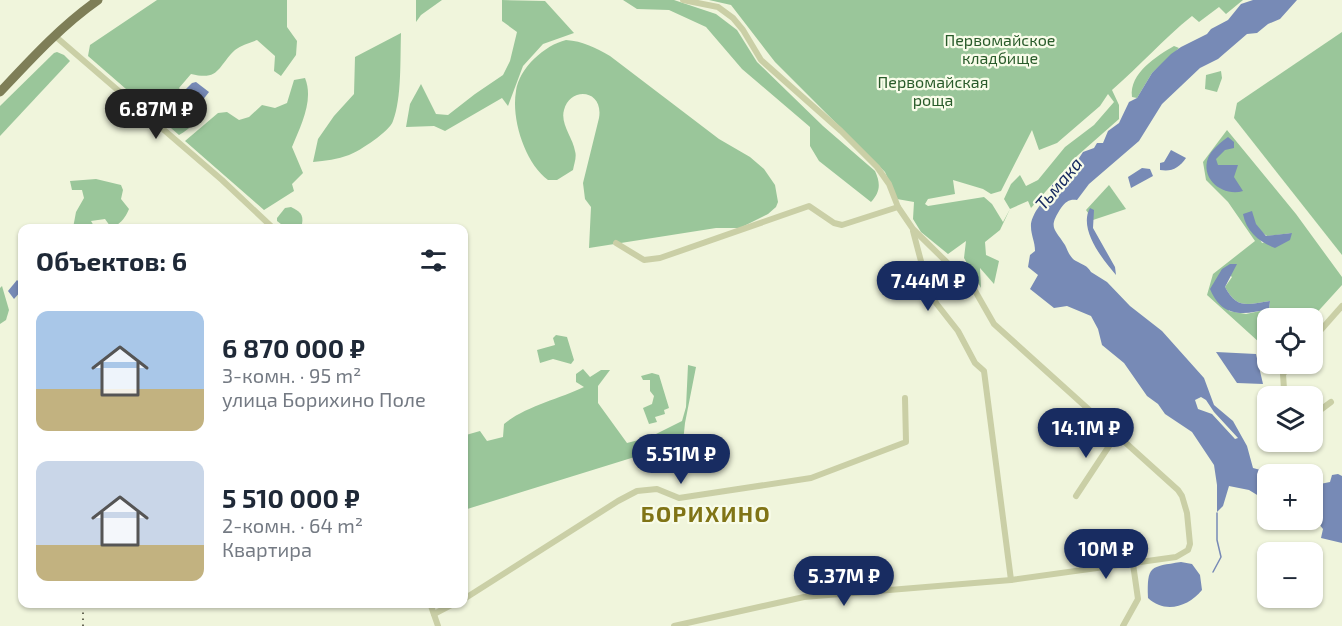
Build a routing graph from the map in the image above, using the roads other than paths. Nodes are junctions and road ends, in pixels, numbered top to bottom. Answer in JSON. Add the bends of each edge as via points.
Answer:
{"nodes":[{"id":1,"x":98,"y":0,"type":"edge"},
{"id":2,"x":683,"y":0,"type":"edge"},
{"id":3,"x":55,"y":36,"type":"junction"},
{"id":4,"x":0,"y":92,"type":"edge"},
{"id":5,"x":898,"y":207,"type":"junction"},
{"id":6,"x":269,"y":224,"type":"edge"},
{"id":7,"x":913,"y":229,"type":"junction"},
{"id":8,"x":616,"y":243,"type":"dead end"},
{"id":9,"x":1342,"y":306,"type":"edge"},
{"id":10,"x":1323,"y":328,"type":"edge"},
{"id":11,"x":904,"y":398,"type":"dead end"},
{"id":12,"x":1332,"y":402,"type":"dead end"},
{"id":13,"x":1323,"y":408,"type":"edge"},
{"id":14,"x":1117,"y":434,"type":"junction"},
{"id":15,"x":1076,"y":496,"type":"dead end"},
{"id":16,"x":1133,"y":564,"type":"junction"},
{"id":17,"x":1011,"y":580,"type":"junction"},
{"id":18,"x":468,"y":596,"type":"edge"},
{"id":19,"x":432,"y":608,"type":"edge"},
{"id":20,"x":445,"y":608,"type":"edge"},
{"id":21,"x":434,"y":614,"type":"junction"},
{"id":22,"x":438,"y":626,"type":"edge"},
{"id":23,"x":674,"y":626,"type":"edge"},
{"id":24,"x":1123,"y":626,"type":"edge"}],
"edges":[{"from":1,"to":3,"type":"main road"},
{"from":2,"to":5,"type":"street","via":[[718,7],[733,18],[761,60],[877,167]]},
{"from":3,"to":4,"type":"main road"},
{"from":3,"to":6,"type":"street"},
{"from":5,"to":7,"type":"street"},
{"from":5,"to":8,"type":"street","via":[[842,225],[809,206],[660,258],[644,260]]},
{"from":7,"to":14,"type":"street","via":[[974,289],[994,324]]},
{"from":7,"to":17,"type":"street","via":[[936,303],[984,371]]},
{"from":9,"to":10,"type":"street"},
{"from":11,"to":18,"type":"street","via":[[906,442],[811,478],[679,498],[657,489],[637,491]]},
{"from":12,"to":13,"type":"street"},
{"from":14,"to":15,"type":"street"},
{"from":14,"to":16,"type":"street","via":[[1179,490],[1189,526],[1190,544],[1182,554]]},
{"from":16,"to":17,"type":"street"},
{"from":16,"to":24,"type":"street","via":[[1138,599]]},
{"from":17,"to":23,"type":"street","via":[[804,597]]},
{"from":19,"to":21,"type":"street"},
{"from":20,"to":21,"type":"street"},
{"from":21,"to":22,"type":"street"}]}
